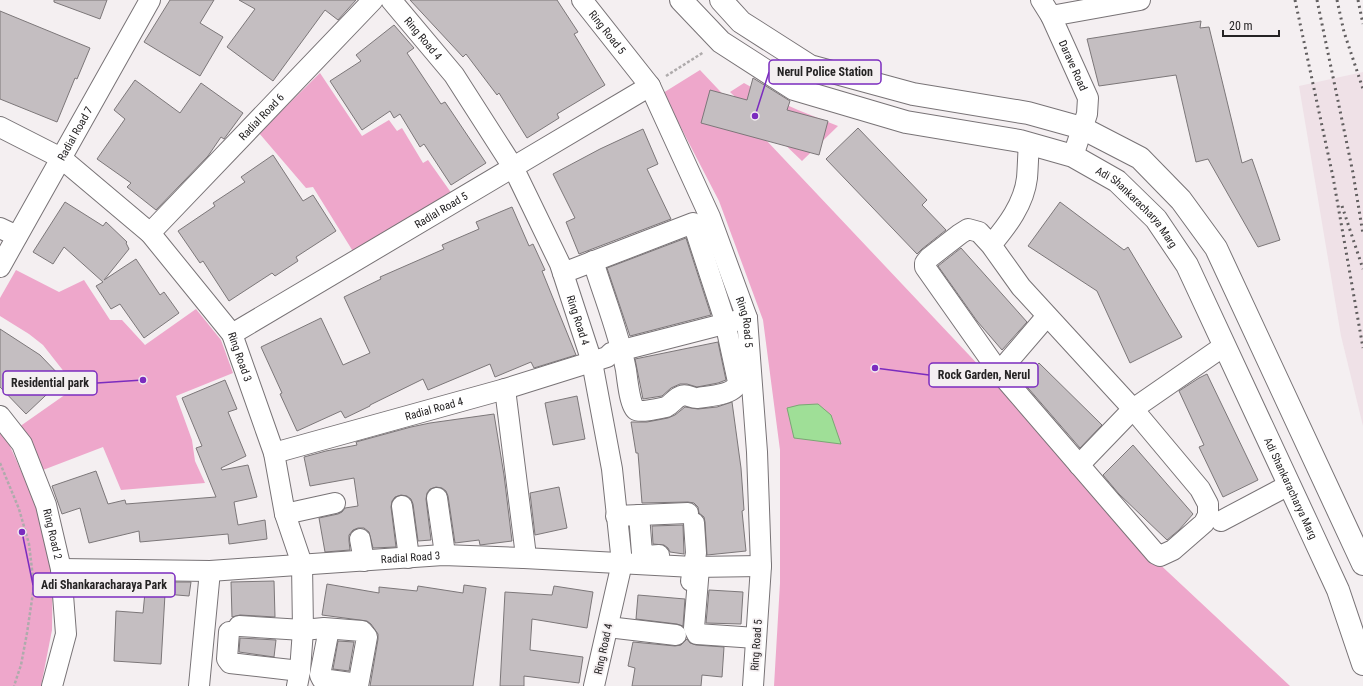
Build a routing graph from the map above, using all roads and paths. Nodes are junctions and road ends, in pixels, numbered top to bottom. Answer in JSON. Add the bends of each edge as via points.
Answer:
{"nodes":[{"id":1,"x":150,"y":0,"type":"edge"},
{"id":2,"x":373,"y":0,"type":"edge"},
{"id":3,"x":391,"y":0,"type":"edge"},
{"id":4,"x":582,"y":0,"type":"edge"},
{"id":5,"x":681,"y":0,"type":"edge"},
{"id":6,"x":721,"y":0,"type":"edge"},
{"id":7,"x":1140,"y":0,"type":"edge"},
{"id":8,"x":1115,"y":2,"type":"edge"},
{"id":9,"x":1046,"y":8,"type":"edge"},
{"id":10,"x":741,"y":22,"type":"junction"},
{"id":11,"x":721,"y":42,"type":"junction"},
{"id":12,"x":650,"y":86,"type":"junction"},
{"id":13,"x":909,"y":93,"type":"junction"},
{"id":14,"x":898,"y":120,"type":"junction"},
{"id":15,"x":0,"y":127,"type":"edge"},
{"id":16,"x":1082,"y":128,"type":"junction"},
{"id":17,"x":1029,"y":144,"type":"junction"},
{"id":18,"x":1073,"y":156,"type":"junction"},
{"id":19,"x":62,"y":158,"type":"junction"},
{"id":20,"x":513,"y":168,"type":"junction"},
{"id":21,"x":702,"y":220,"type":"junction"},
{"id":22,"x":9,"y":232,"type":"edge"},
{"id":23,"x":150,"y":233,"type":"junction"},
{"id":24,"x":991,"y":245,"type":"junction"},
{"id":25,"x":593,"y":262,"type":"junction"},
{"id":26,"x":0,"y":267,"type":"edge"},
{"id":27,"x":563,"y":273,"type":"junction"},
{"id":28,"x":1047,"y":316,"type":"junction"},
{"id":29,"x":748,"y":322,"type":"junction"},
{"id":30,"x":727,"y":328,"type":"junction"},
{"id":31,"x":232,"y":334,"type":"junction"},
{"id":32,"x":1224,"y":346,"type":"junction"},
{"id":33,"x":619,"y":354,"type":"junction"},
{"id":34,"x":999,"y":372,"type":"junction"},
{"id":35,"x":505,"y":389,"type":"junction"},
{"id":36,"x":1133,"y":409,"type":"junction"},
{"id":37,"x":0,"y":416,"type":"edge"},
{"id":38,"x":274,"y":453,"type":"junction"},
{"id":39,"x":0,"y":463,"type":"edge"},
{"id":40,"x":1079,"y":465,"type":"junction"},
{"id":41,"x":1289,"y":485,"type":"junction"},
{"id":42,"x":438,"y":498,"type":"dead end"},
{"id":43,"x":335,"y":503,"type":"dead end"},
{"id":44,"x":402,"y":506,"type":"dead end"},
{"id":45,"x":285,"y":514,"type":"junction"},
{"id":46,"x":639,"y":515,"type":"junction"},
{"id":47,"x":616,"y":516,"type":"junction"},
{"id":48,"x":1221,"y":521,"type":"dead end"},
{"id":49,"x":360,"y":539,"type":"dead end"},
{"id":50,"x":443,"y":548,"type":"junction"},
{"id":51,"x":408,"y":552,"type":"junction"},
{"id":52,"x":659,"y":555,"type":"dead end"},
{"id":53,"x":524,"y":558,"type":"junction"},
{"id":54,"x":364,"y":561,"type":"junction"},
{"id":55,"x":622,"y":563,"type":"junction"},
{"id":56,"x":302,"y":564,"type":"junction"},
{"id":57,"x":1363,"y":564,"type":"edge"},
{"id":58,"x":761,"y":566,"type":"junction"},
{"id":59,"x":696,"y":568,"type":"junction"},
{"id":60,"x":61,"y":569,"type":"junction"},
{"id":61,"x":210,"y":571,"type":"junction"},
{"id":62,"x":689,"y":599,"type":"dead end"},
{"id":63,"x":608,"y":627,"type":"junction"},
{"id":64,"x":329,"y":629,"type":"junction"},
{"id":65,"x":303,"y":630,"type":"junction"},
{"id":66,"x":676,"y":635,"type":"dead end"},
{"id":67,"x":756,"y":638,"type":"junction"},
{"id":68,"x":1363,"y":664,"type":"edge"},
{"id":69,"x":299,"y":678,"type":"edge"},
{"id":70,"x":322,"y":679,"type":"junction"},
{"id":71,"x":358,"y":685,"type":"edge"},
{"id":72,"x":14,"y":686,"type":"edge"},
{"id":73,"x":52,"y":686,"type":"edge"},
{"id":74,"x":199,"y":686,"type":"edge"},
{"id":75,"x":594,"y":686,"type":"edge"},
{"id":76,"x":753,"y":686,"type":"edge"}],
"edges":[{"from":1,"to":19,"type":"street","name":"Radial Road 7"},
{"from":2,"to":23,"type":"street","name":"Radial Road 6"},
{"from":3,"to":20,"type":"street","name":"Ring Road 4","via":[[454,74]]},
{"from":4,"to":12,"type":"street","name":"Ring Road 5"},
{"from":5,"to":11,"type":"main road","name":"Adi Shankaracharya Marg"},
{"from":6,"to":10,"type":"main road"},
{"from":7,"to":8,"type":"street"},
{"from":8,"to":9,"type":"street"},
{"from":9,"to":16,"type":"street","name":"Darave Road","via":[[1088,98],[1087,114]]},
{"from":10,"to":11,"type":"main road"},
{"from":10,"to":13,"type":"main road","via":[[810,66]]},
{"from":11,"to":12,"type":"path"},
{"from":11,"to":14,"type":"main road","name":"Adi Shankaracharya Marg","via":[[794,90]]},
{"from":12,"to":20,"type":"street","name":"Radial Road 5"},
{"from":12,"to":21,"type":"street","name":"Ring Road 5"},
{"from":13,"to":14,"type":"main road"},
{"from":13,"to":16,"type":"main road","via":[[1028,113]]},
{"from":14,"to":17,"type":"main road","name":"Adi Shankaracharya Marg"},
{"from":15,"to":19,"type":"street","name":"Ring Road 3"},
{"from":16,"to":18,"type":"street","name":"Darave Road"},
{"from":16,"to":57,"type":"main road","via":[[1140,158],[1181,200],[1216,248]]},
{"from":17,"to":18,"type":"main road","name":"Adi Shankaracharya Marg"},
{"from":17,"to":24,"type":"street","via":[[1027,179],[1022,198],[1012,217]]},
{"from":18,"to":32,"type":"main road","name":"Adi Shankaracharya Marg","via":[[1117,181],[1156,219],[1187,265]]},
{"from":19,"to":22,"type":"street","name":"Radial Road 7"},
{"from":19,"to":23,"type":"street","name":"Ring Road 3"},
{"from":20,"to":27,"type":"street","name":"Ring Road 4"},
{"from":20,"to":31,"type":"street","name":"Radial Road 5"},
{"from":21,"to":25,"type":"street"},
{"from":21,"to":29,"type":"street","name":"Ring Road 5"},
{"from":21,"to":30,"type":"street"},
{"from":22,"to":26,"type":"street","name":"Radial Road 7"},
{"from":23,"to":31,"type":"street","name":"Ring Road 3"},
{"from":24,"to":28,"type":"street","via":[[1021,287]]},
{"from":24,"to":34,"type":"street","via":[[979,232],[968,229],[929,258],[925,267]]},
{"from":25,"to":27,"type":"street"},
{"from":25,"to":33,"type":"street"},
{"from":27,"to":33,"type":"street","name":"Ring Road 4"},
{"from":28,"to":34,"type":"street"},
{"from":28,"to":36,"type":"street"},
{"from":29,"to":30,"type":"street","name":"Radial Road 4"},
{"from":29,"to":58,"type":"street","name":"Ring Road 5","via":[[757,452]]},
{"from":30,"to":33,"type":"street","name":"Radial Road 4"},
{"from":30,"to":33,"type":"street","via":[[738,382],[732,390],[717,395],[694,399],[688,395],[681,395],[667,406],[641,412],[636,410]]},
{"from":31,"to":38,"type":"street","name":"Ring Road 3"},
{"from":32,"to":36,"type":"street"},
{"from":32,"to":41,"type":"main road","name":"Adi Shankaracharya Marg"},
{"from":33,"to":35,"type":"street","name":"Radial Road 4"},
{"from":33,"to":47,"type":"street","name":"Ring Road 4","via":[[612,469]]},
{"from":34,"to":40,"type":"street"},
{"from":35,"to":38,"type":"street","name":"Radial Road 4"},
{"from":35,"to":53,"type":"street","via":[[525,548]]},
{"from":36,"to":40,"type":"street"},
{"from":36,"to":40,"type":"street","via":[[1200,489],[1208,504],[1208,515],[1204,523],[1173,550],[1160,556]]},
{"from":37,"to":60,"type":"street","name":"Ring Road 2","via":[[22,444],[46,505]]},
{"from":38,"to":45,"type":"street","name":"Ring Road 3"},
{"from":39,"to":72,"type":"path","via":[[20,509],[29,544],[34,586],[21,665]]},
{"from":41,"to":48,"type":"street"},
{"from":41,"to":68,"type":"main road","name":"Adi Shankaracharya Marg","via":[[1338,590]]},
{"from":42,"to":50,"type":"street"},
{"from":43,"to":45,"type":"street"},
{"from":44,"to":51,"type":"street"},
{"from":45,"to":56,"type":"street","name":"Ring Road 3"},
{"from":46,"to":47,"type":"street"},
{"from":46,"to":52,"type":"street","via":[[642,553],[646,556]]},
{"from":46,"to":59,"type":"street","via":[[691,518]]},
{"from":47,"to":55,"type":"street","name":"Ring Road 4"},
{"from":49,"to":54,"type":"street"},
{"from":50,"to":51,"type":"street","name":"Radial Road 3"},
{"from":50,"to":53,"type":"street","name":"Radial Road 3"},
{"from":51,"to":54,"type":"street","name":"Radial Road 3"},
{"from":53,"to":55,"type":"street","name":"Radial Road 3"},
{"from":54,"to":56,"type":"street","name":"Radial Road 3"},
{"from":55,"to":59,"type":"street","name":"Radial Road 3"},
{"from":55,"to":63,"type":"street","name":"Ring Road 4"},
{"from":56,"to":61,"type":"street","name":"Radial Road 3"},
{"from":56,"to":65,"type":"street","name":"Ring Road 3"},
{"from":58,"to":59,"type":"street","name":"Radial Road 3"},
{"from":58,"to":67,"type":"street","name":"Ring Road 5"},
{"from":59,"to":62,"type":"street"},
{"from":59,"to":67,"type":"street","via":[[695,632]]},
{"from":60,"to":61,"type":"street","name":"Radial Road 3"},
{"from":60,"to":73,"type":"street","name":"Ring Road 2","via":[[66,634]]},
{"from":61,"to":74,"type":"street"},
{"from":63,"to":66,"type":"street"},
{"from":63,"to":75,"type":"street","name":"Ring Road 4"},
{"from":64,"to":65,"type":"street"},
{"from":64,"to":70,"type":"street","via":[[320,675]]},
{"from":64,"to":71,"type":"street","via":[[362,631],[368,637]]},
{"from":65,"to":69,"type":"street","name":"Ring Road 3"},
{"from":65,"to":69,"type":"street","via":[[234,629],[227,659],[230,663]]},
{"from":67,"to":76,"type":"street","name":"Ring Road 5"},
{"from":69,"to":70,"type":"street"},
{"from":70,"to":71,"type":"street"}]}
